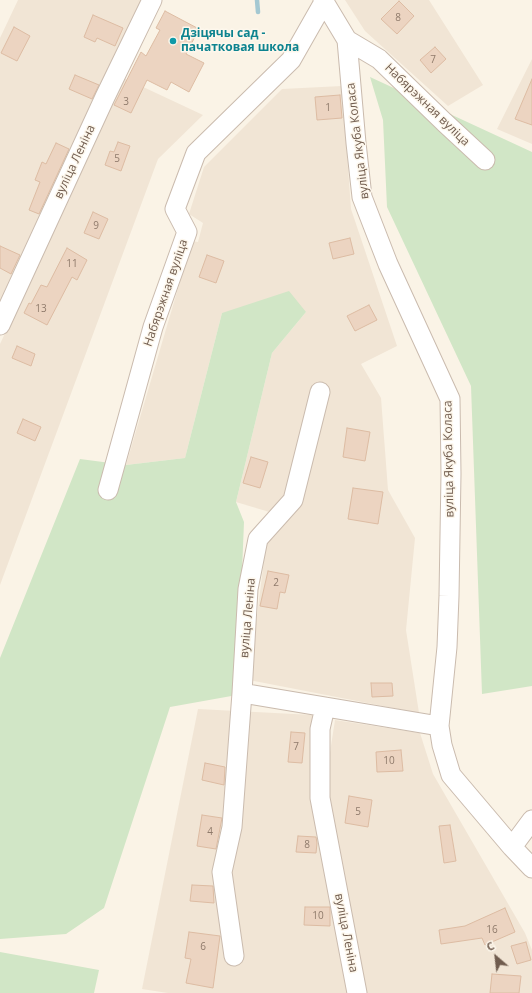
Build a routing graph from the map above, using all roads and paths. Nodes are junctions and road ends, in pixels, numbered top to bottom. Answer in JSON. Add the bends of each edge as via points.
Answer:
{"nodes":[{"id":1,"x":152,"y":0,"type":"edge"},
{"id":2,"x":324,"y":1,"type":"edge"},
{"id":3,"x":347,"y":40,"type":"junction"},
{"id":4,"x":485,"y":160,"type":"dead end"},
{"id":5,"x":0,"y":325,"type":"edge"},
{"id":6,"x":320,"y":392,"type":"dead end"},
{"id":7,"x":108,"y":490,"type":"dead end"},
{"id":8,"x":242,"y":693,"type":"junction"},
{"id":9,"x":325,"y":707,"type":"junction"},
{"id":10,"x":439,"y":726,"type":"junction"},
{"id":11,"x":532,"y":820,"type":"edge"},
{"id":12,"x":512,"y":847,"type":"junction"},
{"id":13,"x":532,"y":868,"type":"edge"},
{"id":14,"x":234,"y":956,"type":"dead end"},
{"id":15,"x":357,"y":993,"type":"edge"}],
"edges":[{"from":1,"to":5,"type":"street","name":"вуліца Леніна"},
{"from":2,"to":3,"type":"street","name":"вуліца Якуба Коласа"},
{"from":2,"to":7,"type":"street","name":"Набярэжная вуліца","via":[[291,60],[196,153],[175,209],[187,232],[153,327]]},
{"from":3,"to":4,"type":"street","name":"Набярэжная вуліца","via":[[379,59]]},
{"from":3,"to":10,"type":"street","name":"вуліца Якуба Коласа","via":[[362,197],[388,264],[450,399],[449,603]]},
{"from":6,"to":8,"type":"street","name":"вуліца Леніна","via":[[293,500],[258,539],[248,589]]},
{"from":8,"to":9,"type":"street"},
{"from":8,"to":14,"type":"street","name":"вуліца Леніна","via":[[232,827],[222,872]]},
{"from":9,"to":10,"type":"street"},
{"from":9,"to":15,"type":"street","name":"вуліца Леніна","via":[[320,729],[320,798]]},
{"from":10,"to":12,"type":"street","name":"вуліца Якуба Коласа","via":[[451,776]]},
{"from":11,"to":12,"type":"street"},
{"from":12,"to":13,"type":"street","name":"вуліца Якуба Коласа"}]}
